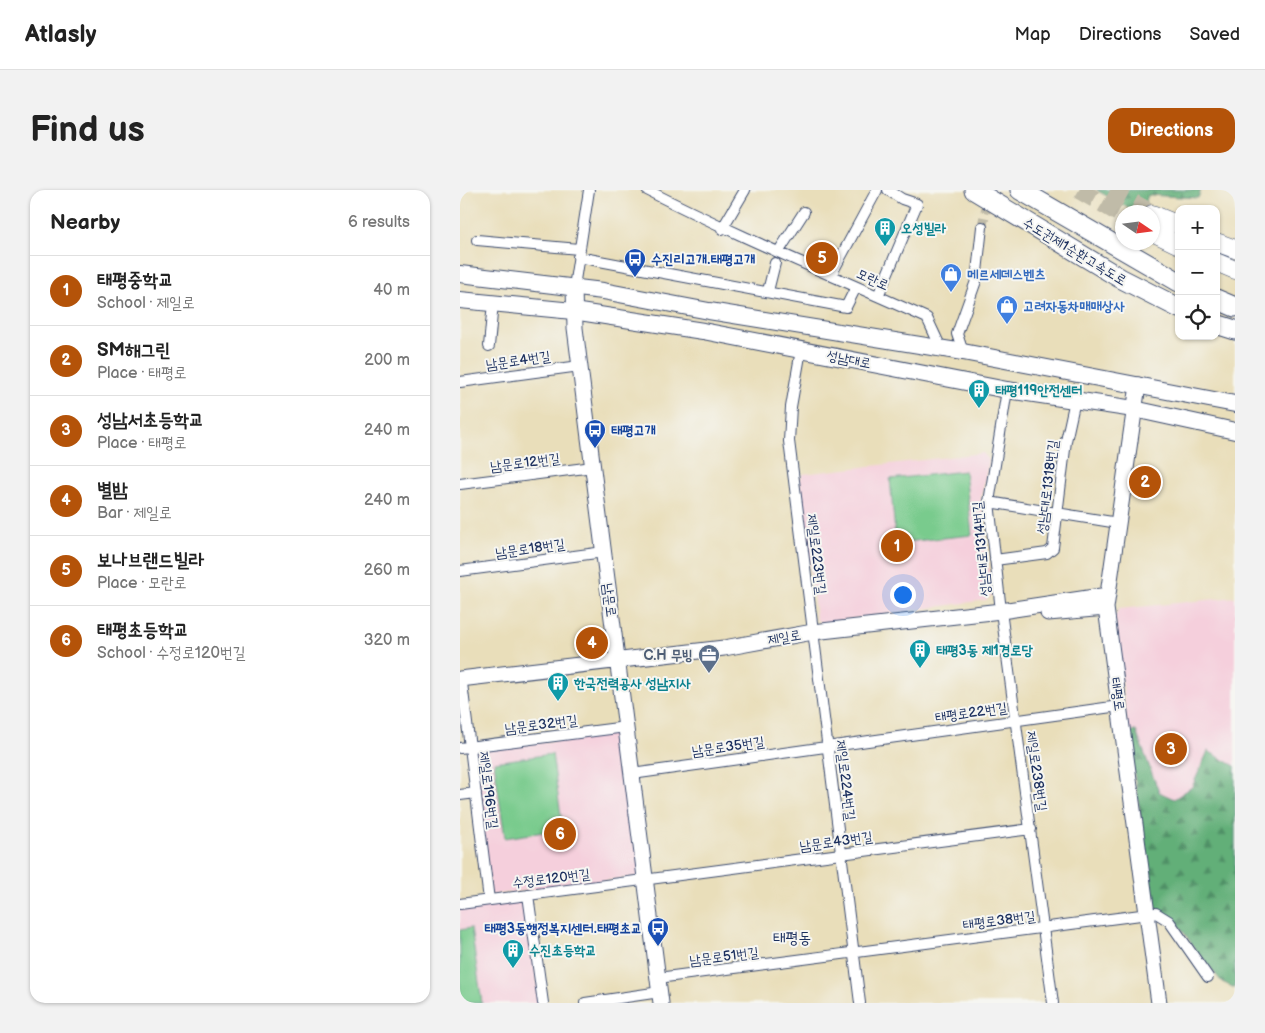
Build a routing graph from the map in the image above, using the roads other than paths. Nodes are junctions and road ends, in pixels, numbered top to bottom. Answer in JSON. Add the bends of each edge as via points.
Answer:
{"nodes":[{"id":1,"x":588,"y":190,"type":"edge"},
{"id":2,"x":647,"y":190,"type":"edge"},
{"id":3,"x":745,"y":190,"type":"edge"},
{"id":4,"x":877,"y":190,"type":"edge"},
{"id":5,"x":888,"y":190,"type":"edge"},
{"id":6,"x":974,"y":190,"type":"edge"},
{"id":7,"x":1020,"y":190,"type":"edge"},
{"id":8,"x":804,"y":212,"type":"dead end"},
{"id":9,"x":1160,"y":217,"type":"edge"},
{"id":10,"x":1175,"y":223,"type":"edge"},
{"id":11,"x":982,"y":227,"type":"tunnel mouth"},
{"id":12,"x":722,"y":229,"type":"junction"},
{"id":13,"x":1160,"y":236,"type":"edge"},
{"id":14,"x":477,"y":240,"type":"dead end"},
{"id":15,"x":1175,"y":243,"type":"edge"},
{"id":16,"x":1220,"y":243,"type":"edge"},
{"id":17,"x":1235,"y":249,"type":"edge"},
{"id":18,"x":779,"y":251,"type":"junction"},
{"id":19,"x":578,"y":253,"type":"junction"},
{"id":20,"x":775,"y":262,"type":"dead end"},
{"id":21,"x":1220,"y":264,"type":"edge"},
{"id":22,"x":1235,"y":270,"type":"edge"},
{"id":23,"x":460,"y":274,"type":"edge"},
{"id":24,"x":831,"y":275,"type":"junction"},
{"id":25,"x":1175,"y":280,"type":"edge"},
{"id":26,"x":856,"y":286,"type":"junction"},
{"id":27,"x":574,"y":287,"type":"junction"},
{"id":28,"x":768,"y":291,"type":"junction"},
{"id":29,"x":878,"y":296,"type":"junction"},
{"id":30,"x":460,"y":300,"type":"edge"},
{"id":31,"x":1220,"y":300,"type":"edge"},
{"id":32,"x":493,"y":303,"type":"junction"},
{"id":33,"x":1175,"y":306,"type":"edge"},
{"id":34,"x":1235,"y":306,"type":"edge"},
{"id":35,"x":573,"y":311,"type":"junction"},
{"id":36,"x":1220,"y":325,"type":"edge"},
{"id":37,"x":1235,"y":330,"type":"edge"},
{"id":38,"x":489,"y":346,"type":"dead end"},
{"id":39,"x":941,"y":348,"type":"junction"},
{"id":40,"x":801,"y":350,"type":"junction"},
{"id":41,"x":963,"y":352,"type":"junction"},
{"id":42,"x":580,"y":366,"type":"junction"},
{"id":43,"x":460,"y":382,"type":"edge"},
{"id":44,"x":1138,"y":385,"type":"junction"},
{"id":45,"x":1008,"y":390,"type":"junction"},
{"id":46,"x":1075,"y":400,"type":"junction"},
{"id":47,"x":1235,"y":404,"type":"edge"},
{"id":48,"x":1134,"y":409,"type":"junction"},
{"id":49,"x":1235,"y":431,"type":"edge"},
{"id":50,"x":593,"y":467,"type":"junction"},
{"id":51,"x":460,"y":484,"type":"edge"},
{"id":52,"x":989,"y":502,"type":"junction"},
{"id":53,"x":1057,"y":514,"type":"junction"},
{"id":54,"x":1118,"y":523,"type":"junction"},
{"id":55,"x":604,"y":552,"type":"junction"},
{"id":56,"x":994,"y":560,"type":"junction"},
{"id":57,"x":460,"y":571,"type":"edge"},
{"id":58,"x":1107,"y":601,"type":"junction"},
{"id":59,"x":1001,"y":614,"type":"junction"},
{"id":60,"x":813,"y":637,"type":"junction"},
{"id":61,"x":618,"y":663,"type":"junction"},
{"id":62,"x":461,"y":682,"type":"edge"},
{"id":63,"x":1119,"y":706,"type":"junction"},
{"id":64,"x":1016,"y":719,"type":"junction"},
{"id":65,"x":626,"y":727,"type":"junction"},
{"id":66,"x":827,"y":746,"type":"junction"},
{"id":67,"x":465,"y":747,"type":"edge"},
{"id":68,"x":632,"y":774,"type":"junction"},
{"id":69,"x":476,"y":793,"type":"junction"},
{"id":70,"x":460,"y":795,"type":"edge"},
{"id":71,"x":1030,"y":829,"type":"junction"},
{"id":72,"x":841,"y":854,"type":"junction"},
{"id":73,"x":645,"y":880,"type":"junction"},
{"id":74,"x":528,"y":895,"type":"junction"},
{"id":75,"x":489,"y":900,"type":"junction"},
{"id":76,"x":460,"y":904,"type":"edge"},
{"id":77,"x":1147,"y":914,"type":"junction"},
{"id":78,"x":1044,"y":928,"type":"junction"},
{"id":79,"x":854,"y":952,"type":"junction"},
{"id":80,"x":1208,"y":977,"type":"dead end"},
{"id":81,"x":660,"y":991,"type":"edge"},
{"id":82,"x":543,"y":1003,"type":"edge"},
{"id":83,"x":585,"y":1003,"type":"edge"},
{"id":84,"x":860,"y":1003,"type":"edge"},
{"id":85,"x":1053,"y":1003,"type":"edge"},
{"id":86,"x":1159,"y":1003,"type":"edge"}],
"edges":[{"from":1,"to":19,"type":"street"},
{"from":2,"to":12,"type":"street","name":"모란로"},
{"from":3,"to":12,"type":"street"},
{"from":4,"to":24,"type":"street"},
{"from":5,"to":29,"type":"street","via":[[917,204]]},
{"from":6,"to":33,"type":"highway","name":"수도권제1순환고속도로","via":[[1120,278]]},
{"from":7,"to":25,"type":"highway","name":"수도권제1순환고속도로"},
{"from":8,"to":18,"type":"street"},
{"from":9,"to":10,"type":"highway"},
{"from":11,"to":41,"type":"street","via":[[976,281],[957,334]]},
{"from":12,"to":18,"type":"street","name":"모란로"},
{"from":13,"to":15,"type":"highway"},
{"from":14,"to":19,"type":"street"},
{"from":16,"to":17,"type":"highway"},
{"from":18,"to":24,"type":"street","name":"모란로"},
{"from":19,"to":27,"type":"street"},
{"from":19,"to":28,"type":"street"},
{"from":20,"to":28,"type":"street"},
{"from":21,"to":22,"type":"highway"},
{"from":23,"to":27,"type":"main road","name":"성남대로"},
{"from":24,"to":26,"type":"street","name":"모란로"},
{"from":26,"to":28,"type":"street","via":[[846,307]]},
{"from":26,"to":29,"type":"street","name":"모란로"},
{"from":27,"to":35,"type":"main road","name":"남문로"},
{"from":27,"to":39,"type":"main road","name":"성남대로"},
{"from":29,"to":39,"type":"street","name":"모란로","via":[[927,318]]},
{"from":30,"to":32,"type":"main road","name":"성남대로"},
{"from":31,"to":34,"type":"highway"},
{"from":32,"to":35,"type":"main road","name":"성남대로"},
{"from":32,"to":38,"type":"street"},
{"from":35,"to":40,"type":"main road","name":"성남대로"},
{"from":35,"to":42,"type":"main road","name":"남문로"},
{"from":36,"to":37,"type":"highway"},
{"from":39,"to":41,"type":"main road","name":"성남대로"},
{"from":40,"to":45,"type":"main road","name":"성남대로"},
{"from":40,"to":60,"type":"street","name":"제일로223번길","via":[[790,426]]},
{"from":41,"to":44,"type":"main road","name":"성남대로"},
{"from":42,"to":43,"type":"street","name":"남문로4번길"},
{"from":42,"to":50,"type":"main road","name":"남문로"},
{"from":44,"to":47,"type":"main road","name":"성남대로"},
{"from":44,"to":48,"type":"main road","name":"태평로"},
{"from":45,"to":46,"type":"main road","name":"성남대로"},
{"from":45,"to":52,"type":"street","name":"성남대로1314번길"},
{"from":46,"to":48,"type":"main road","name":"성남대로"},
{"from":46,"to":53,"type":"street","name":"성남대로1318번길"},
{"from":48,"to":49,"type":"main road","name":"성남대로"},
{"from":48,"to":54,"type":"main road","name":"태평로"},
{"from":50,"to":51,"type":"street","name":"남문로12번길"},
{"from":50,"to":55,"type":"main road","name":"남문로"},
{"from":52,"to":53,"type":"street"},
{"from":52,"to":56,"type":"street","name":"성남대로1314번길"},
{"from":53,"to":54,"type":"street"},
{"from":53,"to":56,"type":"street","name":"성남대로1318번길","via":[[1053,548],[1047,553]]},
{"from":54,"to":58,"type":"main road","name":"태평로"},
{"from":55,"to":57,"type":"street","name":"남문로18번길"},
{"from":55,"to":61,"type":"main road","name":"남문로"},
{"from":56,"to":59,"type":"street","name":"성남대로1314번길"},
{"from":58,"to":59,"type":"main road","name":"제일로"},
{"from":58,"to":63,"type":"main road","name":"태평로"},
{"from":59,"to":60,"type":"main road","name":"제일로"},
{"from":59,"to":64,"type":"street","name":"제일로238번길"},
{"from":60,"to":61,"type":"main road","name":"제일로"},
{"from":60,"to":66,"type":"street","name":"제일로224번길"},
{"from":61,"to":62,"type":"main road","name":"제일로"},
{"from":61,"to":65,"type":"main road","name":"남문로"},
{"from":62,"to":67,"type":"street","name":"제일로196번길"},
{"from":63,"to":64,"type":"street","name":"태평로22번길"},
{"from":63,"to":77,"type":"main road","name":"태평로"},
{"from":64,"to":66,"type":"street","name":"태평로22번길"},
{"from":64,"to":71,"type":"street","name":"제일로238번길"},
{"from":65,"to":67,"type":"street","name":"남문로32번길"},
{"from":65,"to":68,"type":"main road","name":"남문로"},
{"from":66,"to":68,"type":"street","name":"남문로35번길"},
{"from":66,"to":72,"type":"street","name":"제일로224번길"},
{"from":67,"to":69,"type":"street","name":"제일로196번길"},
{"from":68,"to":73,"type":"main road","name":"남문로"},
{"from":69,"to":70,"type":"street"},
{"from":69,"to":75,"type":"street","name":"제일로196번길"},
{"from":71,"to":72,"type":"street","name":"남문로43번길"},
{"from":71,"to":78,"type":"street","name":"제일로238번길"},
{"from":72,"to":73,"type":"street","name":"남문로43번길"},
{"from":72,"to":79,"type":"street","name":"제일로224번길"},
{"from":73,"to":74,"type":"street","name":"수정로120번길"},
{"from":73,"to":81,"type":"main road","name":"남문로"},
{"from":74,"to":75,"type":"street","name":"수정로120번길"},
{"from":74,"to":82,"type":"street"},
{"from":75,"to":76,"type":"street","name":"수정로120번길"},
{"from":77,"to":78,"type":"street","name":"태평로38번길"},
{"from":77,"to":80,"type":"street","via":[[1156,914],[1169,921]]},
{"from":77,"to":86,"type":"main road","name":"태평로"},
{"from":78,"to":79,"type":"street","name":"태평로38번길"},
{"from":78,"to":85,"type":"street","name":"제일로238번길"},
{"from":79,"to":81,"type":"street","name":"남문로51번길"},
{"from":79,"to":84,"type":"street","name":"제일로224번길"},
{"from":81,"to":83,"type":"street","name":"남문로51번길"}]}
